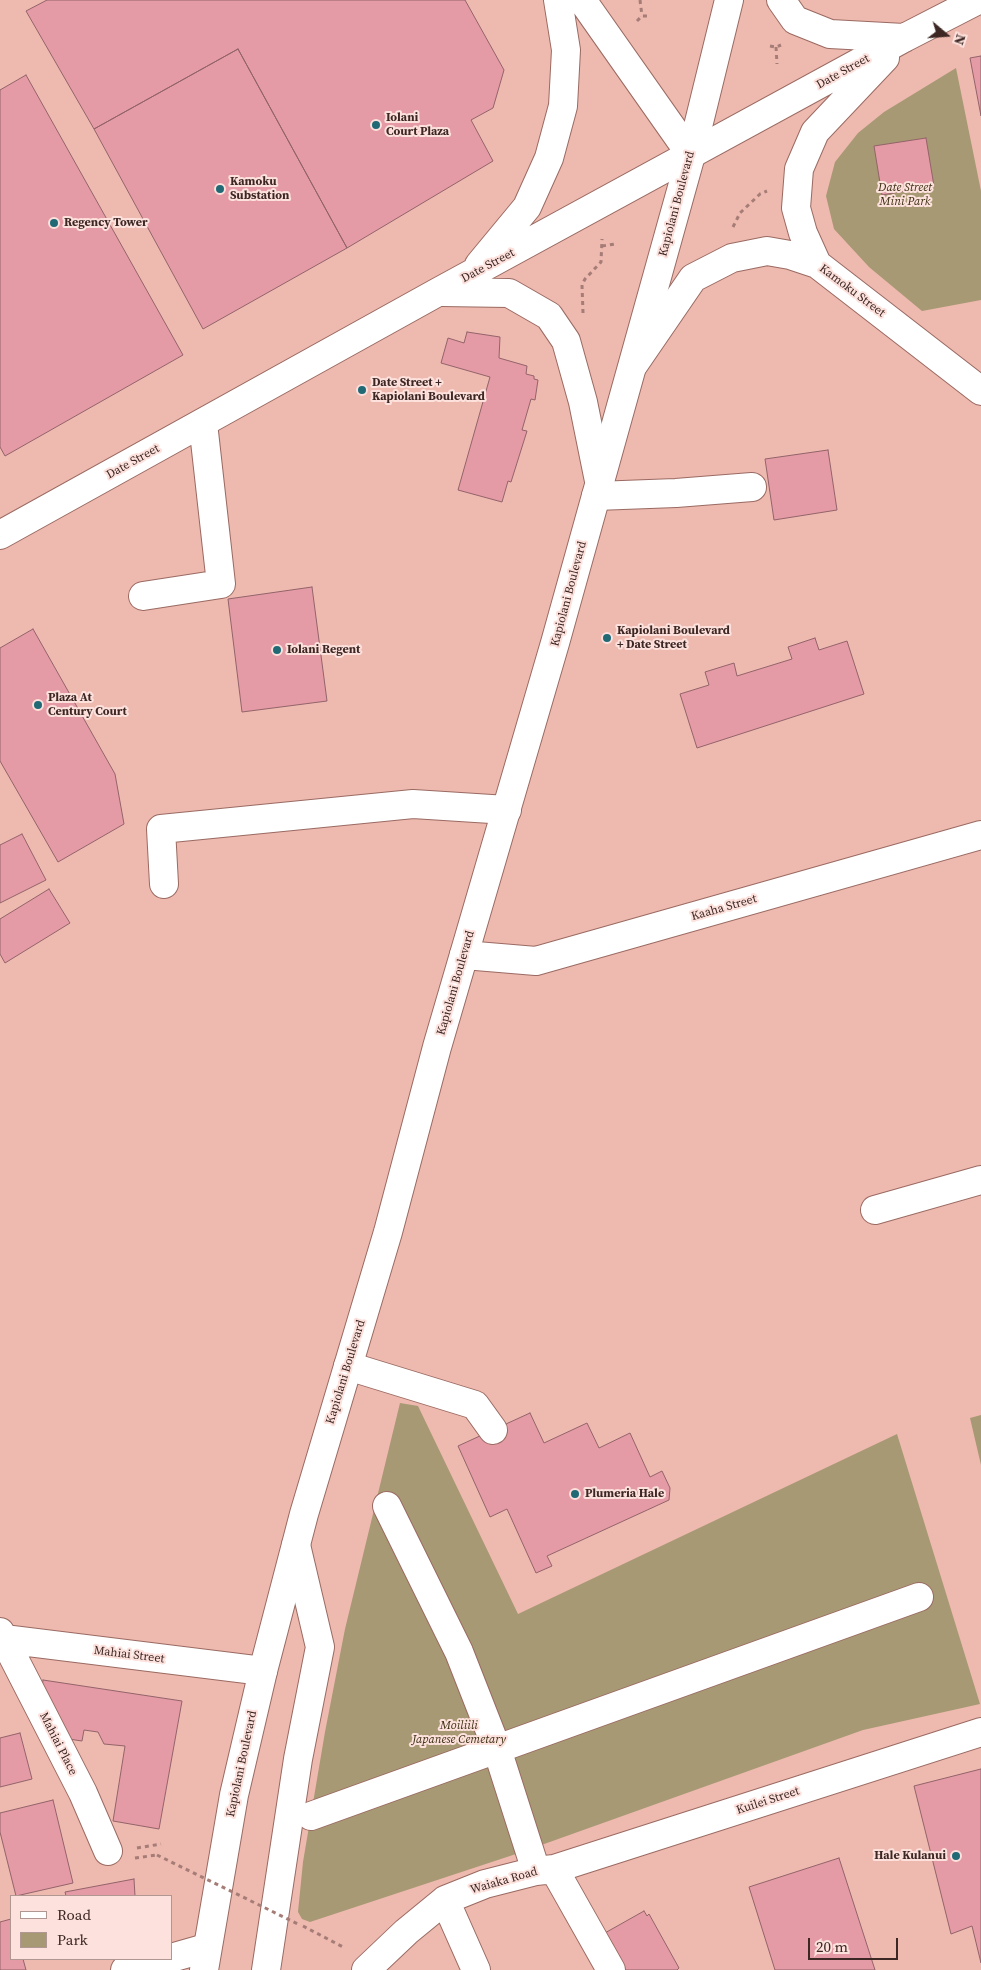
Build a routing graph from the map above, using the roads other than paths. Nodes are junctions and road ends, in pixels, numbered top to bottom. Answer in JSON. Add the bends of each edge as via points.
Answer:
{"nodes":[{"id":1,"x":558,"y":0,"type":"edge"},
{"id":2,"x":582,"y":0,"type":"edge"},
{"id":3,"x":729,"y":0,"type":"edge"},
{"id":4,"x":781,"y":0,"type":"edge"},
{"id":5,"x":978,"y":0,"type":"edge"},
{"id":6,"x":904,"y":38,"type":"junction"},
{"id":7,"x":691,"y":155,"type":"junction"},
{"id":8,"x":817,"y":264,"type":"junction"},
{"id":9,"x":470,"y":276,"type":"junction"},
{"id":10,"x":438,"y":292,"type":"junction"},
{"id":11,"x":631,"y":368,"type":"junction"},
{"id":12,"x":981,"y":391,"type":"edge"},
{"id":13,"x":203,"y":423,"type":"junction"},
{"id":14,"x":597,"y":488,"type":"junction"},
{"id":15,"x":752,"y":488,"type":"dead end"},
{"id":16,"x":0,"y":535,"type":"edge"},
{"id":17,"x":143,"y":596,"type":"dead end"},
{"id":18,"x":507,"y":810,"type":"junction"},
{"id":19,"x":981,"y":835,"type":"edge"},
{"id":20,"x":164,"y":884,"type":"dead end"},
{"id":21,"x":464,"y":955,"type":"junction"},
{"id":22,"x":981,"y":1180,"type":"edge"},
{"id":23,"x":875,"y":1210,"type":"dead end"},
{"id":24,"x":348,"y":1366,"type":"junction"},
{"id":25,"x":493,"y":1430,"type":"dead end"},
{"id":26,"x":386,"y":1506,"type":"dead end"},
{"id":27,"x":296,"y":1545,"type":"junction"},
{"id":28,"x":919,"y":1597,"type":"dead end"},
{"id":29,"x":1,"y":1637,"type":"edge"},
{"id":30,"x":263,"y":1671,"type":"junction"},
{"id":31,"x":981,"y":1732,"type":"edge"},
{"id":32,"x":497,"y":1749,"type":"junction"},
{"id":33,"x":311,"y":1816,"type":"dead end"},
{"id":34,"x":108,"y":1851,"type":"dead end"},
{"id":35,"x":545,"y":1870,"type":"junction"},
{"id":36,"x":445,"y":1900,"type":"junction"},
{"id":37,"x":172,"y":1958,"type":"edge"},
{"id":38,"x":205,"y":1959,"type":"edge"},
{"id":39,"x":163,"y":1960,"type":"edge"},
{"id":40,"x":125,"y":1970,"type":"edge"},
{"id":41,"x":266,"y":1970,"type":"edge"},
{"id":42,"x":366,"y":1970,"type":"edge"},
{"id":43,"x":476,"y":1970,"type":"edge"},
{"id":44,"x":611,"y":1970,"type":"edge"}],
"edges":[{"from":1,"to":9,"type":"main road","via":[[566,50],[563,106],[550,158],[527,207]]},
{"from":2,"to":7,"type":"main road"},
{"from":3,"to":7,"type":"main road","name":"Kapiolani Boulevard"},
{"from":4,"to":6,"type":"main road","via":[[795,20],[830,34]]},
{"from":5,"to":6,"type":"main road","name":"Date Street"},
{"from":6,"to":7,"type":"main road","name":"Date Street"},
{"from":6,"to":8,"type":"main road","via":[[815,132],[806,150],[799,169],[796,208]]},
{"from":7,"to":9,"type":"main road","name":"Date Street"},
{"from":7,"to":11,"type":"main road","name":"Kapiolani Boulevard"},
{"from":8,"to":11,"type":"main road","name":"Kamoku Street","via":[[767,251],[732,258],[693,278]]},
{"from":8,"to":12,"type":"main road","name":"Kamoku Street"},
{"from":9,"to":10,"type":"main road","name":"Date Street"},
{"from":10,"to":13,"type":"main road","name":"Date Street"},
{"from":10,"to":14,"type":"main road","via":[[509,293],[549,316],[566,341],[583,402]]},
{"from":11,"to":14,"type":"main road","name":"Kapiolani Boulevard"},
{"from":13,"to":16,"type":"main road","name":"Date Street"},
{"from":13,"to":17,"type":"main road","via":[[221,584]]},
{"from":14,"to":15,"type":"main road","via":[[676,493]]},
{"from":14,"to":18,"type":"main road","name":"Kapiolani Boulevard"},
{"from":18,"to":20,"type":"main road","via":[[413,804],[161,829]]},
{"from":18,"to":21,"type":"main road","name":"Kapiolani Boulevard"},
{"from":19,"to":21,"type":"main road","name":"Kaaha Street","via":[[536,961]]},
{"from":21,"to":24,"type":"main road","name":"Kapiolani Boulevard"},
{"from":22,"to":23,"type":"main road"},
{"from":24,"to":25,"type":"main road","via":[[475,1405]]},
{"from":24,"to":27,"type":"main road","name":"Kapiolani Boulevard"},
{"from":26,"to":32,"type":"main road","via":[[459,1652]]},
{"from":27,"to":30,"type":"main road","name":"Kapiolani Boulevard"},
{"from":27,"to":41,"type":"main road","via":[[320,1647],[296,1768]]},
{"from":28,"to":32,"type":"main road"},
{"from":29,"to":30,"type":"main road","name":"Mahiai Street"},
{"from":29,"to":34,"type":"main road","name":"Mahiai Place","via":[[83,1793]]},
{"from":30,"to":38,"type":"main road","name":"Kapiolani Boulevard","via":[[234,1795]]},
{"from":31,"to":35,"type":"main road","name":"Kuilei Street"},
{"from":32,"to":33,"type":"main road"},
{"from":32,"to":35,"type":"main road"},
{"from":35,"to":36,"type":"main road","name":"Waiaka Road","via":[[485,1884]]},
{"from":35,"to":44,"type":"main road","name":"Waiaka Road"},
{"from":36,"to":42,"type":"main road","name":"Waiaka Road"},
{"from":36,"to":43,"type":"main road"},
{"from":37,"to":38,"type":"main road"},
{"from":39,"to":40,"type":"main road"}]}
